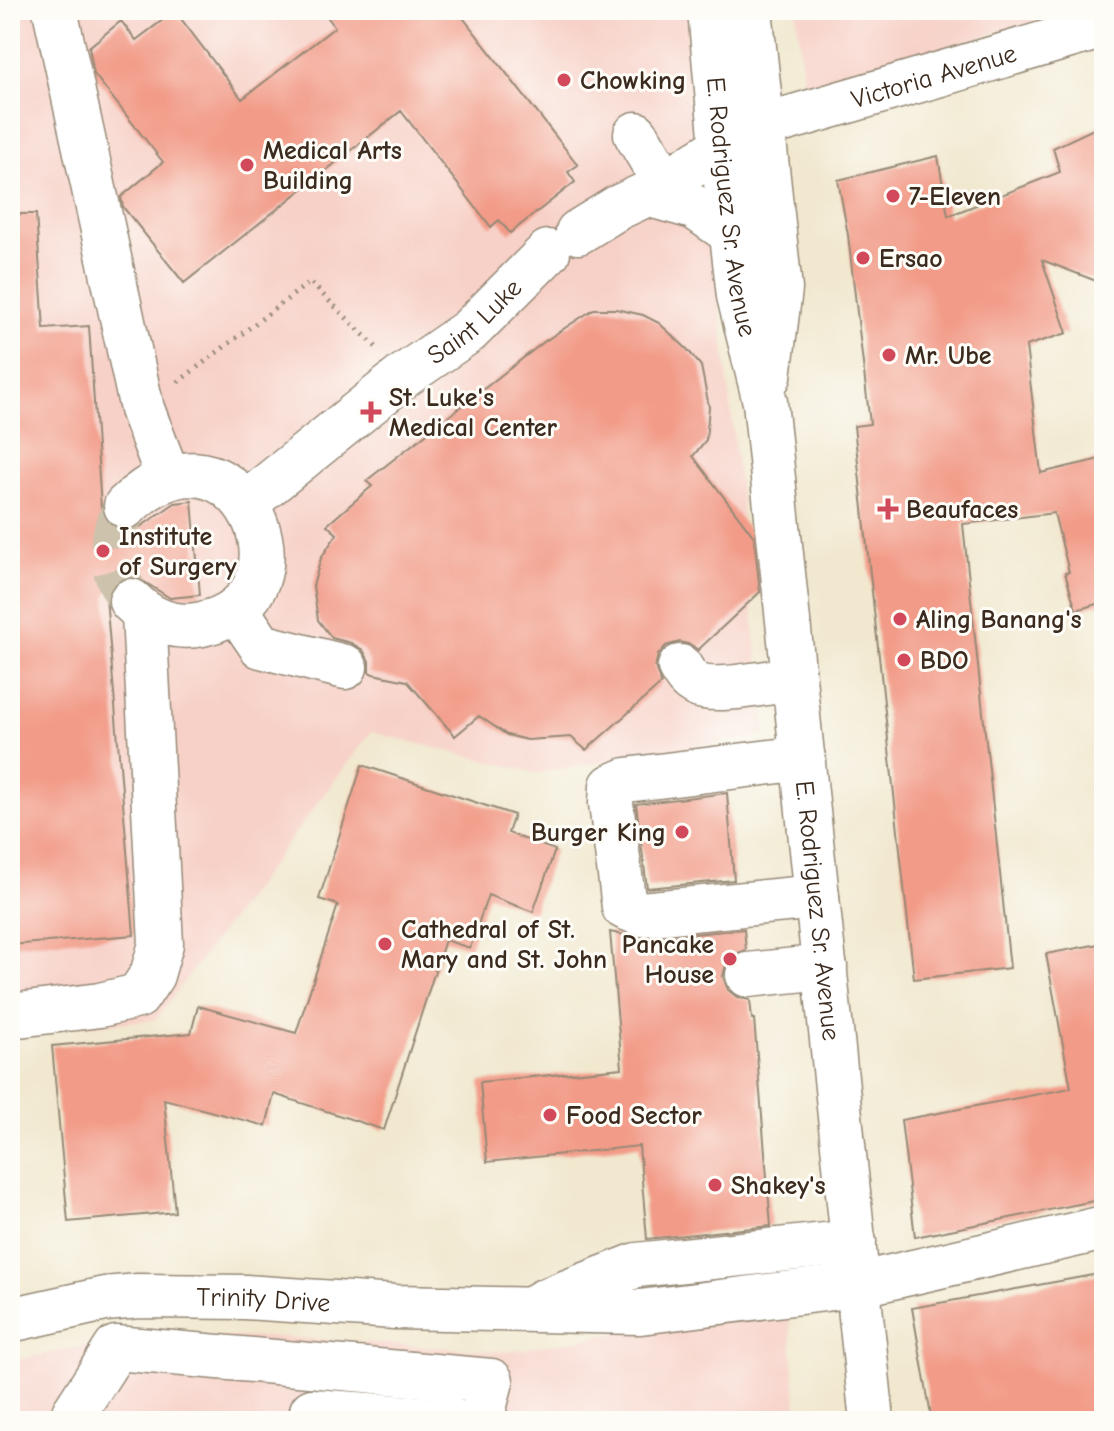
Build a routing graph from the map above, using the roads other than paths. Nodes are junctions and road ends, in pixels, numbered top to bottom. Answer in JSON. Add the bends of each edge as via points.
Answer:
{"nodes":[{"id":1,"x":55,"y":10,"type":"edge"},
{"id":2,"x":710,"y":10,"type":"edge"},
{"id":3,"x":750,"y":10,"type":"edge"},
{"id":4,"x":1104,"y":26,"type":"edge"},
{"id":5,"x":636,"y":134,"type":"dead end"},
{"id":6,"x":764,"y":145,"type":"junction"},
{"id":7,"x":722,"y":147,"type":"junction"},
{"id":8,"x":656,"y":188,"type":"junction"},
{"id":9,"x":733,"y":234,"type":"junction"},
{"id":10,"x":765,"y":402,"type":"junction"},
{"id":11,"x":168,"y":477,"type":"junction"},
{"id":12,"x":246,"y":503,"type":"junction"},
{"id":13,"x":126,"y":506,"type":"tunnel mouth"},
{"id":14,"x":236,"y":609,"type":"junction"},
{"id":15,"x":345,"y":667,"type":"dead end"},
{"id":16,"x":680,"y":667,"type":"dead end"},
{"id":17,"x":794,"y":679,"type":"junction"},
{"id":18,"x":803,"y":758,"type":"junction"},
{"id":19,"x":817,"y":897,"type":"junction"},
{"id":20,"x":825,"y":967,"type":"junction"},
{"id":21,"x":748,"y":975,"type":"dead end"},
{"id":22,"x":10,"y":1016,"type":"edge"},
{"id":23,"x":1104,"y":1228,"type":"edge"},
{"id":24,"x":855,"y":1263,"type":"junction"},
{"id":25,"x":10,"y":1320,"type":"edge"},
{"id":26,"x":312,"y":1411,"type":"dead end"},
{"id":27,"x":74,"y":1413,"type":"dead end"},
{"id":28,"x":453,"y":1421,"type":"edge"},
{"id":29,"x":481,"y":1421,"type":"edge"},
{"id":30,"x":872,"y":1421,"type":"edge"}],
"edges":[{"from":1,"to":11,"type":"main road","via":[[142,409]]},
{"from":2,"to":7,"type":"main road","name":"E. Rodriguez Sr. Avenue"},
{"from":3,"to":6,"type":"main road","name":"E. Rodriguez Sr. Avenue"},
{"from":4,"to":6,"type":"main road","name":"Victoria Avenue"},
{"from":5,"to":8,"type":"main road"},
{"from":6,"to":7,"type":"main road"},
{"from":6,"to":10,"type":"main road","name":"E. Rodriguez Sr. Avenue","via":[[780,289]]},
{"from":7,"to":8,"type":"main road","name":"Saint Luke"},
{"from":7,"to":9,"type":"main road","name":"E. Rodriguez Sr. Avenue"},
{"from":8,"to":9,"type":"main road"},
{"from":8,"to":12,"type":"main road","name":"Saint Luke","via":[[563,242],[469,331],[405,375]]},
{"from":9,"to":10,"type":"main road","name":"E. Rodriguez Sr. Avenue","via":[[739,296]]},
{"from":10,"to":17,"type":"main road","name":"E. Rodriguez Sr. Avenue"},
{"from":11,"to":12,"type":"main road","via":[[216,480]]},
{"from":11,"to":13,"type":"main road","via":[[144,488]]},
{"from":12,"to":14,"type":"main road","via":[[262,537],[262,563],[253,589]]},
{"from":14,"to":15,"type":"main road","via":[[261,646]]},
{"from":14,"to":22,"type":"main road","via":[[214,622],[190,627],[166,624],[137,607],[161,944],[152,975],[138,996]]},
{"from":16,"to":17,"type":"main road","via":[[700,687]]},
{"from":17,"to":18,"type":"main road","name":"E. Rodriguez Sr. Avenue"},
{"from":18,"to":19,"type":"main road","name":"E. Rodriguez Sr. Avenue"},
{"from":18,"to":19,"type":"main road","via":[[626,780],[612,786],[611,803],[624,907],[641,914]]},
{"from":19,"to":20,"type":"main road","name":"E. Rodriguez Sr. Avenue"},
{"from":20,"to":21,"type":"main road"},
{"from":20,"to":24,"type":"main road","name":"E. Rodriguez Sr. Avenue"},
{"from":23,"to":24,"type":"main road","name":"Trinity Drive"},
{"from":24,"to":25,"type":"main road","name":"Trinity Drive","via":[[637,1265],[521,1310],[139,1296]]},
{"from":24,"to":30,"type":"main road","name":"E. Rodriguez Sr. Avenue"},
{"from":26,"to":28,"type":"main road"},
{"from":27,"to":29,"type":"main road","via":[[116,1348],[491,1381]]}]}
